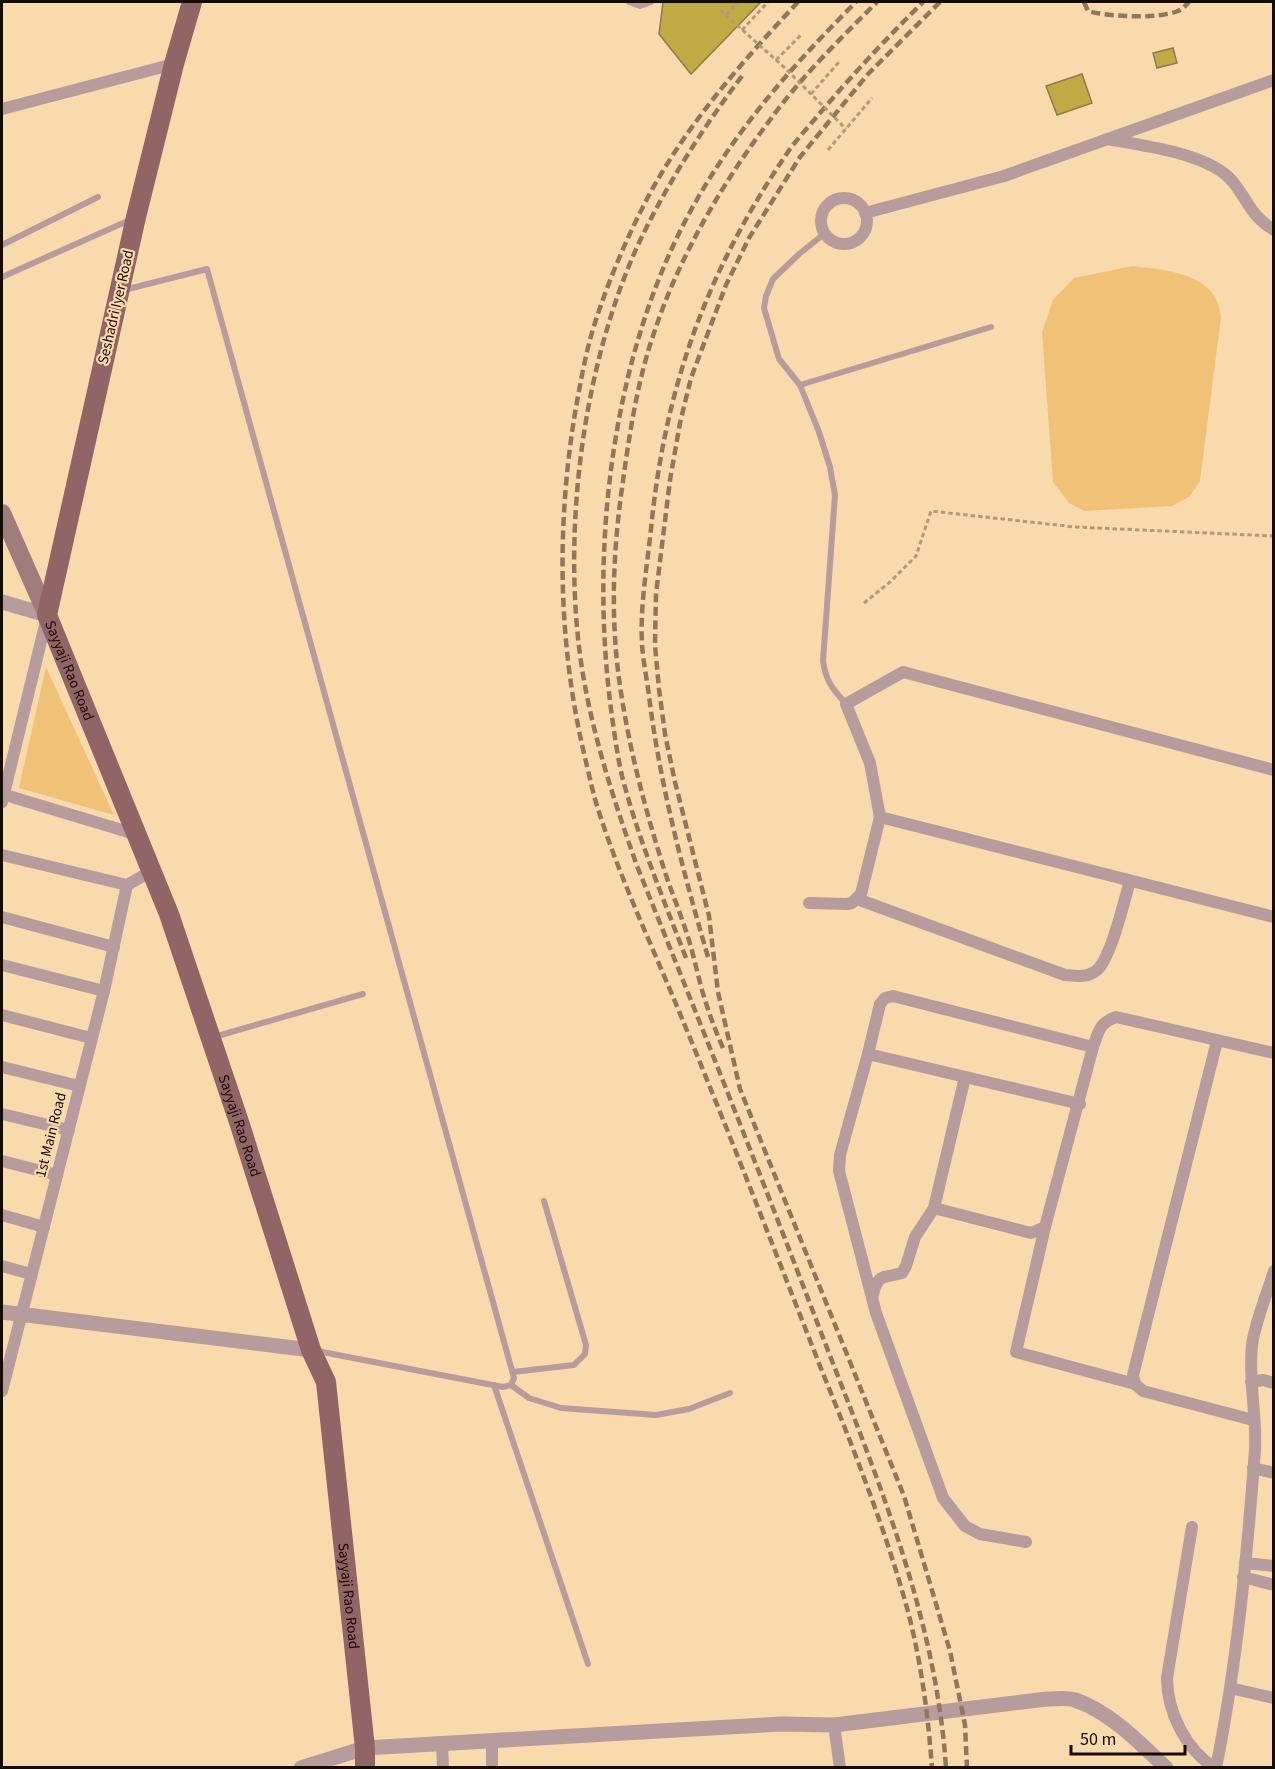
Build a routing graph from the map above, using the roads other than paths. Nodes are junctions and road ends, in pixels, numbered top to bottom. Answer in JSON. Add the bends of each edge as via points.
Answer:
{"nodes":[{"id":1,"x":192,"y":2,"type":"edge"},
{"id":2,"x":629,"y":2,"type":"edge"},
{"id":3,"x":651,"y":2,"type":"edge"},
{"id":4,"x":174,"y":64,"type":"junction"},
{"id":5,"x":1274,"y":80,"type":"edge"},
{"id":6,"x":2,"y":109,"type":"edge"},
{"id":7,"x":1107,"y":139,"type":"junction"},
{"id":8,"x":98,"y":197,"type":"dead end"},
{"id":9,"x":866,"y":213,"type":"junction"},
{"id":10,"x":136,"y":217,"type":"junction"},
{"id":11,"x":1274,"y":230,"type":"edge"},
{"id":12,"x":824,"y":234,"type":"junction"},
{"id":13,"x":2,"y":245,"type":"edge"},
{"id":14,"x":2,"y":277,"type":"edge"},
{"id":15,"x":120,"y":291,"type":"junction"},
{"id":16,"x":992,"y":327,"type":"dead end"},
{"id":17,"x":800,"y":385,"type":"junction"},
{"id":18,"x":2,"y":513,"type":"edge"},
{"id":19,"x":2,"y":602,"type":"edge"},
{"id":20,"x":47,"y":615,"type":"junction"},
{"id":21,"x":846,"y":704,"type":"junction"},
{"id":22,"x":1274,"y":770,"type":"edge"},
{"id":23,"x":2,"y":797,"type":"edge"},
{"id":24,"x":880,"y":817,"type":"junction"},
{"id":25,"x":135,"y":834,"type":"junction"},
{"id":26,"x":2,"y":855,"type":"edge"},
{"id":27,"x":150,"y":872,"type":"junction"},
{"id":28,"x":1130,"y":881,"type":"junction"},
{"id":29,"x":127,"y":885,"type":"junction"},
{"id":30,"x":857,"y":899,"type":"junction"},
{"id":31,"x":809,"y":903,"type":"dead end"},
{"id":32,"x":2,"y":917,"type":"edge"},
{"id":33,"x":1274,"y":917,"type":"edge"},
{"id":34,"x":114,"y":946,"type":"junction"},
{"id":35,"x":2,"y":965,"type":"edge"},
{"id":36,"x":104,"y":990,"type":"junction"},
{"id":37,"x":363,"y":994,"type":"dead end"},
{"id":38,"x":2,"y":1015,"type":"edge"},
{"id":39,"x":91,"y":1038,"type":"junction"},
{"id":40,"x":211,"y":1038,"type":"junction"},
{"id":41,"x":1217,"y":1041,"type":"junction"},
{"id":42,"x":1093,"y":1047,"type":"junction"},
{"id":43,"x":1274,"y":1053,"type":"edge"},
{"id":44,"x":868,"y":1054,"type":"junction"},
{"id":45,"x":2,"y":1067,"type":"edge"},
{"id":46,"x":965,"y":1077,"type":"junction"},
{"id":47,"x":79,"y":1086,"type":"junction"},
{"id":48,"x":1080,"y":1104,"type":"junction"},
{"id":49,"x":2,"y":1114,"type":"edge"},
{"id":50,"x":69,"y":1130,"type":"junction"},
{"id":51,"x":2,"y":1161,"type":"edge"},
{"id":52,"x":57,"y":1175,"type":"junction"},
{"id":53,"x":544,"y":1201,"type":"dead end"},
{"id":54,"x":934,"y":1208,"type":"junction"},
{"id":55,"x":2,"y":1215,"type":"edge"},
{"id":56,"x":44,"y":1227,"type":"junction"},
{"id":57,"x":1045,"y":1227,"type":"junction"},
{"id":58,"x":2,"y":1266,"type":"edge"},
{"id":59,"x":1274,"y":1271,"type":"edge"},
{"id":60,"x":32,"y":1274,"type":"junction"},
{"id":61,"x":872,"y":1298,"type":"junction"},
{"id":62,"x":2,"y":1312,"type":"edge"},
{"id":63,"x":20,"y":1316,"type":"junction"},
{"id":64,"x":311,"y":1350,"type":"junction"},
{"id":65,"x":4,"y":1369,"type":"edge"},
{"id":66,"x":513,"y":1372,"type":"junction"},
{"id":67,"x":1251,"y":1382,"type":"junction"},
{"id":68,"x":1274,"y":1383,"type":"edge"},
{"id":69,"x":1135,"y":1384,"type":"junction"},
{"id":70,"x":494,"y":1385,"type":"junction"},
{"id":71,"x":511,"y":1385,"type":"junction"},
{"id":72,"x":2,"y":1391,"type":"edge"},
{"id":73,"x":730,"y":1393,"type":"dead end"},
{"id":74,"x":1253,"y":1419,"type":"junction"},
{"id":75,"x":1253,"y":1468,"type":"junction"},
{"id":76,"x":1274,"y":1473,"type":"edge"},
{"id":77,"x":1192,"y":1527,"type":"dead end"},
{"id":78,"x":1026,"y":1542,"type":"dead end"},
{"id":79,"x":1245,"y":1563,"type":"junction"},
{"id":80,"x":1274,"y":1566,"type":"edge"},
{"id":81,"x":1244,"y":1577,"type":"junction"},
{"id":82,"x":1274,"y":1585,"type":"edge"},
{"id":83,"x":588,"y":1664,"type":"dead end"},
{"id":84,"x":1230,"y":1688,"type":"junction"},
{"id":85,"x":1274,"y":1698,"type":"edge"},
{"id":86,"x":834,"y":1725,"type":"junction"},
{"id":87,"x":492,"y":1741,"type":"junction"},
{"id":88,"x":442,"y":1743,"type":"junction"},
{"id":89,"x":365,"y":1758,"type":"edge"},
{"id":90,"x":301,"y":1767,"type":"edge"},
{"id":91,"x":443,"y":1767,"type":"edge"},
{"id":92,"x":492,"y":1767,"type":"edge"},
{"id":93,"x":840,"y":1767,"type":"edge"},
{"id":94,"x":1166,"y":1767,"type":"edge"},
{"id":95,"x":1215,"y":1767,"type":"edge"}],
"edges":[{"from":1,"to":4,"type":"main road","name":"Seshadri Iyer Road"},
{"from":2,"to":3,"type":"lane","via":[[640,6]]},
{"from":4,"to":6,"type":"street"},
{"from":4,"to":10,"type":"main road","name":"Seshadri Iyer Road"},
{"from":5,"to":7,"type":"street"},
{"from":7,"to":9,"type":"street","via":[[1004,176]]},
{"from":7,"to":11,"type":"street","via":[[1193,157],[1219,170],[1232,180],[1259,221]]},
{"from":8,"to":13,"type":"lane"},
{"from":9,"to":12,"type":"street","via":[[866,228],[857,240],[842,244]]},
{"from":9,"to":12,"type":"street","via":[[849,198],[833,200],[821,218]]},
{"from":10,"to":14,"type":"lane"},
{"from":10,"to":15,"type":"main road","name":"Seshadri Iyer Road"},
{"from":12,"to":17,"type":"lane","via":[[773,279],[765,302],[765,316],[779,359]]},
{"from":15,"to":20,"type":"main road","name":"Seshadri Iyer Road"},
{"from":15,"to":66,"type":"lane","via":[[207,268]]},
{"from":16,"to":17,"type":"lane"},
{"from":17,"to":21,"type":"lane","via":[[819,432],[835,495],[823,661],[825,676]]},
{"from":18,"to":20,"type":"main road","name":"Sayyaji Rao Road"},
{"from":19,"to":20,"type":"street"},
{"from":20,"to":23,"type":"street"},
{"from":20,"to":25,"type":"main road","name":"Sayyaji Rao Road"},
{"from":21,"to":22,"type":"street","via":[[903,672]]},
{"from":21,"to":24,"type":"street","via":[[870,763]]},
{"from":23,"to":25,"type":"street"},
{"from":24,"to":28,"type":"street"},
{"from":24,"to":30,"type":"street"},
{"from":25,"to":27,"type":"main road","name":"Sayyaji Rao Road"},
{"from":26,"to":29,"type":"street"},
{"from":27,"to":29,"type":"street"},
{"from":27,"to":40,"type":"main road","name":"Sayyaji Rao Road","via":[[169,914]]},
{"from":28,"to":30,"type":"street","via":[[1107,955],[1097,970],[1085,976],[1065,975]]},
{"from":28,"to":33,"type":"street"},
{"from":29,"to":34,"type":"street","name":"1st Main Road"},
{"from":30,"to":31,"type":"street","via":[[847,904]]},
{"from":32,"to":34,"type":"street"},
{"from":34,"to":36,"type":"street","name":"1st Main Road"},
{"from":35,"to":36,"type":"street"},
{"from":36,"to":39,"type":"street","name":"1st Main Road"},
{"from":37,"to":40,"type":"lane"},
{"from":38,"to":39,"type":"street"},
{"from":39,"to":47,"type":"street","name":"1st Main Road"},
{"from":40,"to":64,"type":"main road","name":"Sayyaji Rao Road"},
{"from":41,"to":42,"type":"street","via":[[1116,1017],[1099,1029]]},
{"from":41,"to":43,"type":"street"},
{"from":41,"to":69,"type":"street","via":[[1133,1375]]},
{"from":42,"to":44,"type":"street","via":[[892,996],[880,1004]]},
{"from":42,"to":48,"type":"street"},
{"from":44,"to":46,"type":"street"},
{"from":44,"to":61,"type":"street","via":[[839,1171]]},
{"from":45,"to":47,"type":"street"},
{"from":46,"to":48,"type":"street"},
{"from":46,"to":54,"type":"street"},
{"from":47,"to":50,"type":"street","name":"1st Main Road"},
{"from":48,"to":57,"type":"street"},
{"from":49,"to":50,"type":"street"},
{"from":50,"to":52,"type":"street","name":"1st Main Road"},
{"from":51,"to":52,"type":"street"},
{"from":52,"to":56,"type":"street","name":"1st Main Road"},
{"from":53,"to":66,"type":"lane","via":[[586,1345],[585,1354],[574,1365]]},
{"from":54,"to":57,"type":"street","via":[[1031,1233]]},
{"from":54,"to":61,"type":"street","via":[[915,1237],[902,1273],[883,1275],[876,1281]]},
{"from":55,"to":56,"type":"street"},
{"from":56,"to":60,"type":"street","name":"1st Main Road"},
{"from":57,"to":69,"type":"street","via":[[1016,1352]]},
{"from":58,"to":60,"type":"street"},
{"from":59,"to":67,"type":"street","via":[[1252,1344]]},
{"from":60,"to":63,"type":"street","name":"1st Main Road"},
{"from":61,"to":78,"type":"street","via":[[943,1498],[965,1526],[980,1534]]},
{"from":62,"to":63,"type":"street"},
{"from":63,"to":64,"type":"street"},
{"from":63,"to":65,"type":"street","name":"1st Main Road"},
{"from":64,"to":70,"type":"lane"},
{"from":64,"to":89,"type":"main road","name":"Sayyaji Rao Road","via":[[326,1382]]},
{"from":65,"to":72,"type":"street","name":"1st Main Road"},
{"from":66,"to":71,"type":"lane"},
{"from":67,"to":68,"type":"street"},
{"from":67,"to":74,"type":"street"},
{"from":69,"to":74,"type":"street","via":[[1157,1396]]},
{"from":70,"to":71,"type":"lane"},
{"from":70,"to":83,"type":"lane"},
{"from":71,"to":73,"type":"lane","via":[[529,1398],[561,1408],[656,1415],[689,1409]]},
{"from":74,"to":75,"type":"street"},
{"from":75,"to":76,"type":"street"},
{"from":75,"to":79,"type":"street"},
{"from":77,"to":95,"type":"street","via":[[1167,1691],[1188,1740],[1204,1761]]},
{"from":79,"to":80,"type":"street"},
{"from":79,"to":81,"type":"street"},
{"from":81,"to":82,"type":"street"},
{"from":81,"to":84,"type":"street"},
{"from":84,"to":85,"type":"street"},
{"from":84,"to":95,"type":"street"},
{"from":86,"to":87,"type":"street","via":[[781,1724]]},
{"from":86,"to":93,"type":"street"},
{"from":86,"to":94,"type":"street","via":[[1074,1699],[1098,1710]]},
{"from":87,"to":88,"type":"street"},
{"from":87,"to":92,"type":"street"},
{"from":88,"to":89,"type":"street"},
{"from":88,"to":91,"type":"street"},
{"from":89,"to":90,"type":"street"}]}
